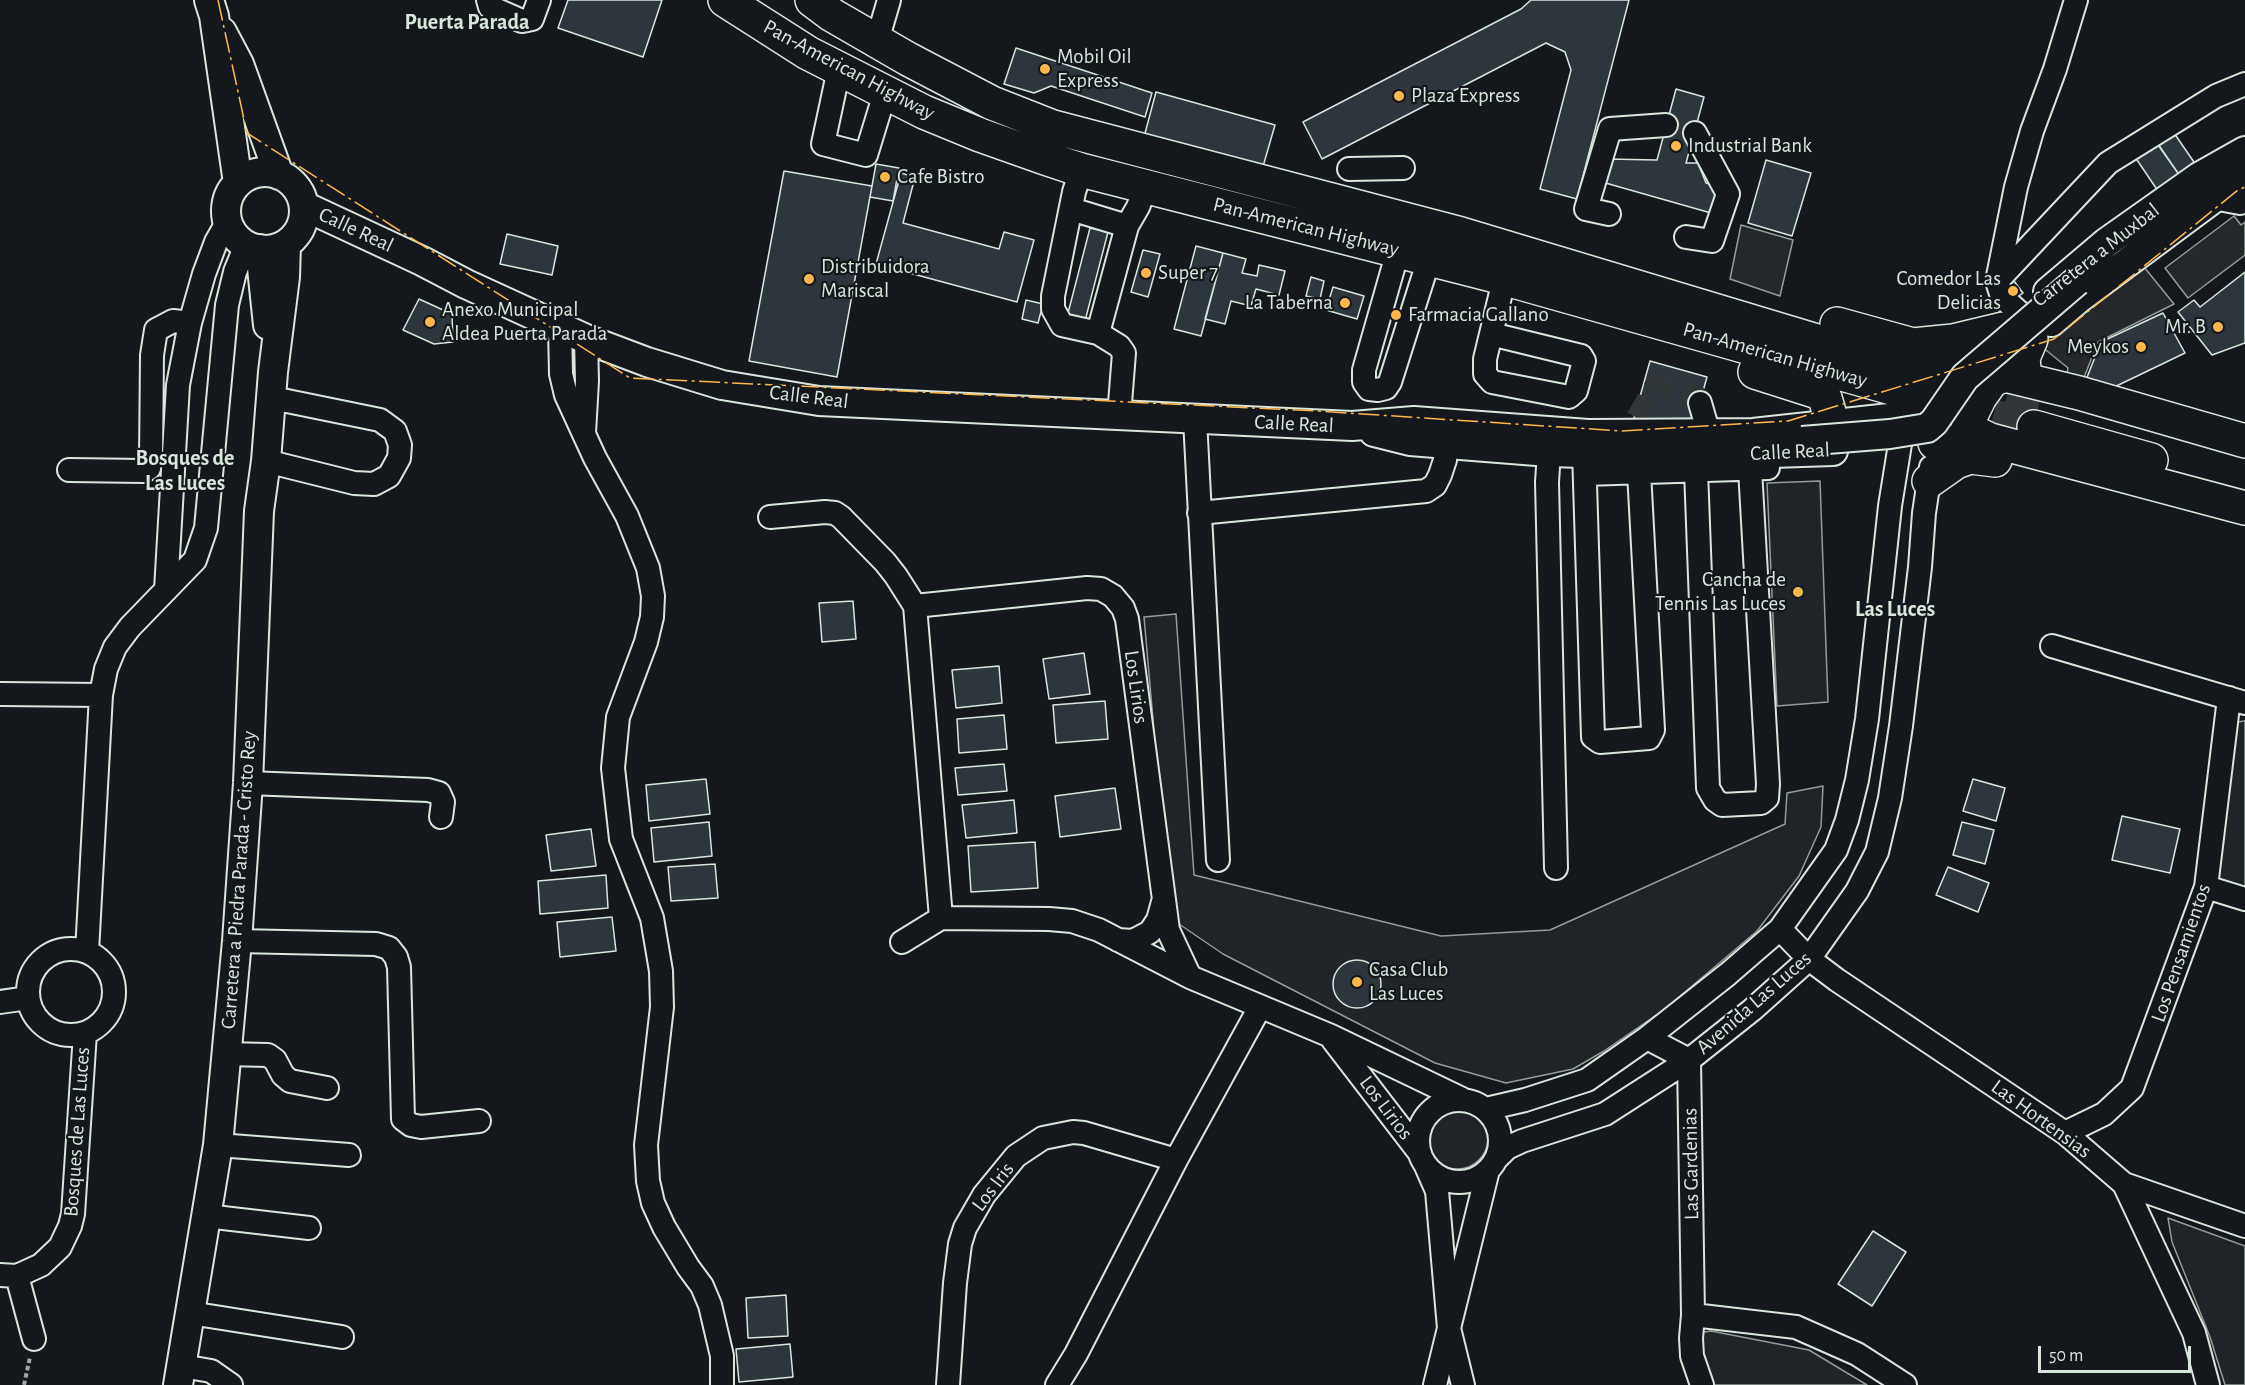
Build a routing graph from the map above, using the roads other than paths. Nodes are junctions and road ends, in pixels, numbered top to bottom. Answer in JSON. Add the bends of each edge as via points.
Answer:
{"nodes":[{"id":1,"x":488,"y":0,"type":"edge"},
{"id":2,"x":539,"y":0,"type":"edge"},
{"id":3,"x":724,"y":0,"type":"edge"},
{"id":4,"x":812,"y":0,"type":"edge"},
{"id":5,"x":889,"y":0,"type":"edge"},
{"id":6,"x":2076,"y":0,"type":"edge"},
{"id":7,"x":211,"y":8,"type":"edge"},
{"id":8,"x":877,"y":41,"type":"junction"},
{"id":9,"x":839,"y":69,"type":"junction"},
{"id":10,"x":2245,"y":84,"type":"edge"},
{"id":11,"x":885,"y":93,"type":"junction"},
{"id":12,"x":1666,"y":125,"type":"tunnel mouth"},
{"id":13,"x":1695,"y":133,"type":"dead end"},
{"id":14,"x":2245,"y":151,"type":"edge"},
{"id":15,"x":2245,"y":163,"type":"edge"},
{"id":16,"x":1403,"y":168,"type":"dead end"},
{"id":17,"x":1348,"y":169,"type":"dead end"},
{"id":18,"x":1082,"y":170,"type":"junction"},
{"id":19,"x":279,"y":175,"type":"junction"},
{"id":20,"x":2245,"y":175,"type":"edge"},
{"id":21,"x":238,"y":183,"type":"junction"},
{"id":22,"x":1146,"y":186,"type":"junction"},
{"id":23,"x":2213,"y":198,"type":"junction"},
{"id":24,"x":2245,"y":201,"type":"edge"},
{"id":25,"x":304,"y":206,"type":"junction"},
{"id":26,"x":1071,"y":210,"type":"junction"},
{"id":27,"x":1609,"y":214,"type":"dead end"},
{"id":28,"x":228,"y":221,"type":"junction"},
{"id":29,"x":1127,"y":226,"type":"junction"},
{"id":30,"x":353,"y":229,"type":"junction"},
{"id":31,"x":1686,"y":237,"type":"dead end"},
{"id":32,"x":264,"y":246,"type":"junction"},
{"id":33,"x":1398,"y":251,"type":"junction"},
{"id":34,"x":1429,"y":259,"type":"junction"},
{"id":35,"x":1498,"y":277,"type":"junction"},
{"id":36,"x":285,"y":278,"type":"junction"},
{"id":37,"x":1997,"y":280,"type":"junction"},
{"id":38,"x":190,"y":323,"type":"junction"},
{"id":39,"x":2018,"y":327,"type":"junction"},
{"id":40,"x":560,"y":328,"type":"junction"},
{"id":41,"x":1098,"y":333,"type":"junction"},
{"id":42,"x":1491,"y":334,"type":"dead end"},
{"id":43,"x":586,"y":339,"type":"junction"},
{"id":44,"x":2025,"y":379,"type":"junction"},
{"id":45,"x":272,"y":386,"type":"junction"},
{"id":46,"x":1918,"y":386,"type":"junction"},
{"id":47,"x":1969,"y":388,"type":"junction"},
{"id":48,"x":1378,"y":390,"type":"junction"},
{"id":49,"x":1700,"y":403,"type":"dead end"},
{"id":50,"x":1119,"y":416,"type":"junction"},
{"id":51,"x":1195,"y":419,"type":"junction"},
{"id":52,"x":1352,"y":426,"type":"junction"},
{"id":53,"x":584,"y":434,"type":"junction"},
{"id":54,"x":1709,"y":434,"type":"junction"},
{"id":55,"x":1811,"y":434,"type":"junction"},
{"id":56,"x":1990,"y":440,"type":"junction"},
{"id":57,"x":2245,"y":441,"type":"edge"},
{"id":58,"x":1935,"y":443,"type":"junction"},
{"id":59,"x":1446,"y":444,"type":"junction"},
{"id":60,"x":1900,"y":444,"type":"junction"},
{"id":61,"x":1549,"y":452,"type":"junction"},
{"id":62,"x":266,"y":461,"type":"junction"},
{"id":63,"x":2245,"y":462,"type":"edge"},
{"id":64,"x":1584,"y":463,"type":"junction"},
{"id":65,"x":69,"y":470,"type":"dead end"},
{"id":66,"x":1696,"y":471,"type":"junction"},
{"id":67,"x":1639,"y":472,"type":"junction"},
{"id":68,"x":1929,"y":481,"type":"junction"},
{"id":69,"x":2237,"y":499,"type":"edge"},
{"id":70,"x":1199,"y":513,"type":"junction"},
{"id":71,"x":770,"y":517,"type":"dead end"},
{"id":72,"x":1884,"y":566,"type":"junction"},
{"id":73,"x":1920,"y":567,"type":"junction"},
{"id":74,"x":166,"y":590,"type":"junction"},
{"id":75,"x":915,"y":606,"type":"junction"},
{"id":76,"x":2052,"y":646,"type":"dead end"},
{"id":77,"x":0,"y":694,"type":"edge"},
{"id":78,"x":101,"y":695,"type":"junction"},
{"id":79,"x":2237,"y":700,"type":"edge"},
{"id":80,"x":248,"y":783,"type":"junction"},
{"id":81,"x":441,"y":817,"type":"dead end"},
{"id":82,"x":1218,"y":860,"type":"dead end"},
{"id":83,"x":1556,"y":868,"type":"dead end"},
{"id":84,"x":2206,"y":887,"type":"junction"},
{"id":85,"x":1164,"y":898,"type":"junction"},
{"id":86,"x":2245,"y":899,"type":"edge"},
{"id":87,"x":941,"y":918,"type":"junction"},
{"id":88,"x":1780,"y":929,"type":"junction"},
{"id":89,"x":1118,"y":940,"type":"junction"},
{"id":90,"x":237,"y":941,"type":"junction"},
{"id":91,"x":902,"y":942,"type":"dead end"},
{"id":92,"x":87,"y":952,"type":"junction"},
{"id":93,"x":1809,"y":959,"type":"junction"},
{"id":94,"x":1190,"y":977,"type":"junction"},
{"id":95,"x":28,"y":998,"type":"junction"},
{"id":96,"x":0,"y":1002,"type":"edge"},
{"id":97,"x":1260,"y":1006,"type":"junction"},
{"id":98,"x":85,"y":1033,"type":"junction"},
{"id":99,"x":1331,"y":1036,"type":"junction"},
{"id":100,"x":1647,"y":1038,"type":"junction"},
{"id":101,"x":225,"y":1054,"type":"junction"},
{"id":102,"x":1689,"y":1060,"type":"junction"},
{"id":103,"x":327,"y":1088,"type":"dead end"},
{"id":104,"x":1462,"y":1099,"type":"junction"},
{"id":105,"x":1486,"y":1110,"type":"junction"},
{"id":106,"x":478,"y":1121,"type":"dead end"},
{"id":107,"x":2065,"y":1133,"type":"junction"},
{"id":108,"x":218,"y":1146,"type":"junction"},
{"id":109,"x":349,"y":1155,"type":"dead end"},
{"id":110,"x":1422,"y":1158,"type":"junction"},
{"id":111,"x":1176,"y":1160,"type":"junction"},
{"id":112,"x":1492,"y":1164,"type":"junction"},
{"id":113,"x":2124,"y":1184,"type":"junction"},
{"id":114,"x":206,"y":1216,"type":"junction"},
{"id":115,"x":2245,"y":1226,"type":"edge"},
{"id":116,"x":309,"y":1228,"type":"dead end"},
{"id":117,"x":8,"y":1275,"type":"edge"},
{"id":118,"x":190,"y":1313,"type":"junction"},
{"id":119,"x":1693,"y":1315,"type":"junction"},
{"id":120,"x":1449,"y":1328,"type":"junction"},
{"id":121,"x":342,"y":1337,"type":"dead end"},
{"id":122,"x":34,"y":1339,"type":"road end"},
{"id":123,"x":180,"y":1375,"type":"edge"},
{"id":124,"x":231,"y":1385,"type":"edge"},
{"id":125,"x":722,"y":1385,"type":"edge"},
{"id":126,"x":948,"y":1385,"type":"edge"},
{"id":127,"x":1057,"y":1385,"type":"edge"},
{"id":128,"x":1435,"y":1385,"type":"edge"},
{"id":129,"x":1463,"y":1385,"type":"edge"},
{"id":130,"x":1702,"y":1385,"type":"edge"},
{"id":131,"x":1905,"y":1385,"type":"edge"},
{"id":132,"x":2208,"y":1385,"type":"edge"}],
"edges":[{"from":1,"to":2,"type":"street","via":[[490,7],[522,21],[532,19]]},
{"from":3,"to":9,"type":"highway","name":"Pan-American Highway"},
{"from":4,"to":8,"type":"highway","name":"Pan-American Highway"},
{"from":5,"to":8,"type":"street"},
{"from":6,"to":37,"type":"street","via":[[2032,131]]},
{"from":7,"to":19,"type":"main road","via":[[239,64]]},
{"from":7,"to":21,"type":"main road"},
{"from":8,"to":46,"type":"highway","name":"Pan-American Highway","via":[[992,103],[1053,127],[1475,238],[1526,237]]},
{"from":9,"to":11,"type":"highway","name":"Pan-American Highway"},
{"from":9,"to":11,"type":"street","via":[[823,144],[866,155]]},
{"from":10,"to":37,"type":"street","via":[[2216,96],[2109,163]]},
{"from":11,"to":18,"type":"highway","name":"Pan-American Highway","via":[[980,135]]},
{"from":12,"to":27,"type":"street","via":[[1610,129],[1586,209]]},
{"from":13,"to":31,"type":"street","via":[[1728,194],[1712,241]]},
{"from":14,"to":39,"type":"main road","name":"Carretera a Muxbal","via":[[2199,177],[2107,242]]},
{"from":15,"to":55,"type":"main road","bridge":true,"via":[[2154,223],[2078,281],[1965,377],[1927,428],[1857,438]]},
{"from":16,"to":17,"type":"street"},
{"from":18,"to":22,"type":"highway","name":"Pan-American Highway"},
{"from":18,"to":26,"type":"street"},
{"from":19,"to":21,"type":"main road","via":[[257,173]]},
{"from":19,"to":25,"type":"main road","via":[[296,187]]},
{"from":20,"to":23,"type":"main road","name":"Carretera a Muxbal"},
{"from":21,"to":28,"type":"main road","via":[[228,201]]},
{"from":22,"to":29,"type":"street"},
{"from":22,"to":33,"type":"highway","name":"Pan-American Highway"},
{"from":23,"to":24,"type":"street"},
{"from":23,"to":39,"type":"main road","name":"Carretera a Muxbal","via":[[2078,299]]},
{"from":25,"to":30,"type":"main road","name":"Calle Real"},
{"from":25,"to":32,"type":"main road","via":[[301,227]]},
{"from":26,"to":29,"type":"street"},
{"from":26,"to":41,"type":"street","via":[[1053,309],[1062,325]]},
{"from":28,"to":32,"type":"main road","via":[[233,232]]},
{"from":28,"to":38,"type":"street","via":[[204,274]]},
{"from":29,"to":41,"type":"street"},
{"from":30,"to":36,"type":"main road","via":[[318,229],[300,247]]},
{"from":30,"to":40,"type":"main road","name":"Calle Real"},
{"from":32,"to":36,"type":"main road","name":"Carretera a Piedra Parada - Cristo Rey"},
{"from":32,"to":45,"type":"main road","name":"Carretera a Piedra Parada - Cristo Rey"},
{"from":32,"to":74,"type":"street","via":[[235,272],[227,305],[206,528],[195,560]]},
{"from":33,"to":34,"type":"highway","name":"Pan-American Highway"},
{"from":33,"to":48,"type":"street","via":[[1364,370],[1369,389]]},
{"from":34,"to":35,"type":"highway","name":"Pan-American Highway"},
{"from":34,"to":48,"type":"street","via":[[1390,382]]},
{"from":35,"to":42,"type":"street"},
{"from":35,"to":46,"type":"highway","name":"Pan-American Highway"},
{"from":35,"to":55,"type":"highway","via":[[1602,323],[1821,393],[1826,398],[1827,421]]},
{"from":36,"to":45,"type":"main road","name":"Carretera a Piedra Parada - Cristo Rey"},
{"from":37,"to":39,"type":"street"},
{"from":38,"to":65,"type":"street","via":[[173,321],[156,330],[150,468]]},
{"from":38,"to":74,"type":"street","via":[[178,385]]},
{"from":39,"to":44,"type":"highway"},
{"from":39,"to":46,"type":"highway","via":[[1953,341]]},
{"from":39,"to":47,"type":"main road","name":"Carretera a Muxbal"},
{"from":40,"to":43,"type":"main road","name":"Calle Real"},
{"from":40,"to":53,"type":"street","via":[[561,374]]},
{"from":41,"to":50,"type":"street","via":[[1124,353]]},
{"from":43,"to":50,"type":"main road","name":"Calle Real","via":[[722,385],[819,401]]},
{"from":43,"to":53,"type":"street"},
{"from":44,"to":47,"type":"highway","via":[[1998,376]]},
{"from":44,"to":57,"type":"highway"},
{"from":45,"to":62,"type":"main road","name":"Carretera a Piedra Parada - Cristo Rey"},
{"from":45,"to":62,"type":"street","via":[[287,401],[380,420],[395,431],[399,458],[389,476],[374,484],[354,483]]},
{"from":46,"to":47,"type":"highway"},
{"from":46,"to":47,"type":"main road"},
{"from":46,"to":55,"type":"main road","name":"Calle Real"},
{"from":46,"to":60,"type":"main road"},
{"from":47,"to":56,"type":"highway","via":[[1968,426]]},
{"from":47,"to":58,"type":"main road"},
{"from":48,"to":52,"type":"street","via":[[1372,408]]},
{"from":49,"to":54,"type":"street"},
{"from":50,"to":51,"type":"main road","name":"Calle Real"},
{"from":51,"to":52,"type":"main road","name":"Calle Real"},
{"from":51,"to":70,"type":"street"},
{"from":52,"to":54,"type":"main road","name":"Calle Real","via":[[1414,421],[1588,434],[1632,426]]},
{"from":52,"to":55,"type":"main road","via":[[1641,447]]},
{"from":52,"to":59,"type":"main road","name":"Calle Real","via":[[1410,441]]},
{"from":53,"to":125,"type":"street","via":[[635,533],[653,596],[646,642],[618,717],[613,768],[621,839],[652,918],[662,971],[662,1007],[646,1145],[648,1181],[664,1227],[710,1305],[722,1356]]},
{"from":54,"to":55,"type":"main road","name":"Calle Real"},
{"from":56,"to":58,"type":"highway"},
{"from":56,"to":69,"type":"highway"},
{"from":58,"to":60,"type":"main road","name":"Calle Real"},
{"from":58,"to":68,"type":"street","name":"Avenida Las Luces"},
{"from":59,"to":61,"type":"main road","name":"Calle Real"},
{"from":59,"to":70,"type":"street","via":[[1440,475],[1426,491]]},
{"from":60,"to":64,"type":"main road","name":"Calle Real","via":[[1819,452]]},
{"from":60,"to":72,"type":"street","name":"Avenida Las Luces"},
{"from":61,"to":64,"type":"main road","name":"Calle Real"},
{"from":61,"to":83,"type":"street"},
{"from":62,"to":80,"type":"main road","name":"Carretera a Piedra Parada - Cristo Rey","via":[[259,511]]},
{"from":63,"to":69,"type":"highway","via":[[2041,416]]},
{"from":64,"to":67,"type":"street"},
{"from":64,"to":67,"type":"street","via":[[1593,737],[1600,742],[1649,738],[1653,730]]},
{"from":66,"to":66,"type":"street","via":[[1708,788],[1722,805],[1761,803],[1767,798],[1767,772],[1759,468]]},
{"from":66,"to":67,"type":"street"},
{"from":68,"to":69,"type":"highway","via":[[1956,462],[1977,456],[2163,503]]},
{"from":68,"to":73,"type":"street","name":"Avenida Las Luces"},
{"from":70,"to":82,"type":"street"},
{"from":71,"to":75,"type":"street","via":[[835,513],[885,562]]},
{"from":72,"to":73,"type":"street"},
{"from":72,"to":88,"type":"street","name":"Avenida Las Luces","via":[[1867,719],[1847,820],[1836,850]]},
{"from":73,"to":93,"type":"street","name":"Avenida Las Luces","via":[[1892,788],[1877,852],[1857,891]]},
{"from":74,"to":78,"type":"street","via":[[130,627],[116,648],[106,669]]},
{"from":75,"to":85,"type":"street","name":"Los Lirios","via":[[1087,588],[1113,596],[1127,619]]},
{"from":75,"to":87,"type":"street"},
{"from":76,"to":79,"type":"street"},
{"from":77,"to":78,"type":"street"},
{"from":78,"to":92,"type":"street"},
{"from":79,"to":84,"type":"street","name":"Los Pensamientos"},
{"from":80,"to":81,"type":"street","via":[[428,790],[439,793]]},
{"from":80,"to":90,"type":"main road","name":"Carretera a Piedra Parada - Cristo Rey"},
{"from":84,"to":86,"type":"street"},
{"from":84,"to":107,"type":"street","name":"Los Pensamientos","via":[[2132,1088],[2104,1114]]},
{"from":85,"to":89,"type":"street","via":[[1150,932],[1133,940]]},
{"from":85,"to":94,"type":"street","name":"Los Lirios","via":[[1168,930]]},
{"from":87,"to":89,"type":"street","name":"Los Lirios","via":[[1049,918],[1072,921]]},
{"from":87,"to":91,"type":"street"},
{"from":88,"to":93,"type":"street","name":"Las Hortensias"},
{"from":88,"to":100,"type":"street","name":"Avenida Las Luces"},
{"from":89,"to":94,"type":"street","name":"Los Lirios"},
{"from":90,"to":101,"type":"main road","name":"Carretera a Piedra Parada - Cristo Rey"},
{"from":90,"to":106,"type":"street","via":[[376,944],[389,948],[399,967],[403,1119],[421,1127]]},
{"from":92,"to":95,"type":"street","via":[[72,948],[44,958],[28,983]]},
{"from":92,"to":98,"type":"street","via":[[108,968],[115,993],[106,1018]]},
{"from":93,"to":102,"type":"street","name":"Avenida Las Luces"},
{"from":93,"to":107,"type":"street","name":"Las Hortensias"},
{"from":94,"to":97,"type":"street","name":"Los Lirios"},
{"from":95,"to":96,"type":"street"},
{"from":95,"to":98,"type":"street","via":[[32,1012],[48,1028],[69,1035]]},
{"from":97,"to":99,"type":"street","name":"Los Lirios"},
{"from":97,"to":111,"type":"street"},
{"from":98,"to":117,"type":"street","name":"Bosques de Las Luces","via":[[70,1226],[60,1247],[41,1265]]},
{"from":99,"to":104,"type":"street","name":"Los Lirios"},
{"from":99,"to":110,"type":"street","name":"Los Lirios"},
{"from":100,"to":102,"type":"street"},
{"from":100,"to":105,"type":"street","name":"Avenida Las Luces","via":[[1587,1080]]},
{"from":101,"to":103,"type":"street","via":[[268,1055],[290,1081]]},
{"from":101,"to":108,"type":"main road","name":"Carretera a Piedra Parada - Cristo Rey"},
{"from":102,"to":112,"type":"street","name":"Avenida Las Luces","via":[[1605,1114],[1522,1141],[1507,1148]]},
{"from":102,"to":119,"type":"street","name":"Las Gardenias"},
{"from":104,"to":105,"type":"street"},
{"from":104,"to":110,"type":"street","via":[[1437,1106],[1427,1114],[1417,1139]]},
{"from":105,"to":112,"type":"street","via":[[1499,1132],[1500,1146]]},
{"from":107,"to":113,"type":"street","name":"Las Hortensias"},
{"from":108,"to":109,"type":"street"},
{"from":108,"to":114,"type":"main road","name":"Carretera a Piedra Parada - Cristo Rey"},
{"from":110,"to":112,"type":"street","via":[[1435,1174],[1462,1182],[1476,1178]]},
{"from":110,"to":120,"type":"street","via":[[1437,1191]]},
{"from":111,"to":126,"type":"street","name":"Los Iris","via":[[1073,1132],[1042,1138],[1016,1156],[984,1195],[960,1244]]},
{"from":111,"to":127,"type":"street"},
{"from":112,"to":120,"type":"street"},
{"from":113,"to":115,"type":"street"},
{"from":113,"to":132,"type":"street","name":"Las Hortensias","via":[[2194,1333]]},
{"from":114,"to":116,"type":"street"},
{"from":114,"to":118,"type":"main road","name":"Carretera a Piedra Parada - Cristo Rey"},
{"from":117,"to":122,"type":"street","name":"Bosques de Las Luces"},
{"from":118,"to":121,"type":"street"},
{"from":118,"to":123,"type":"main road","name":"Carretera a Piedra Parada - Cristo Rey"},
{"from":119,"to":130,"type":"street","name":"Las Gardenias","via":[[1692,1356]]},
{"from":119,"to":131,"type":"street","via":[[1796,1327],[1857,1354]]},
{"from":120,"to":128,"type":"street"},
{"from":120,"to":129,"type":"street"},
{"from":123,"to":124,"type":"street","via":[[211,1371]]}]}
